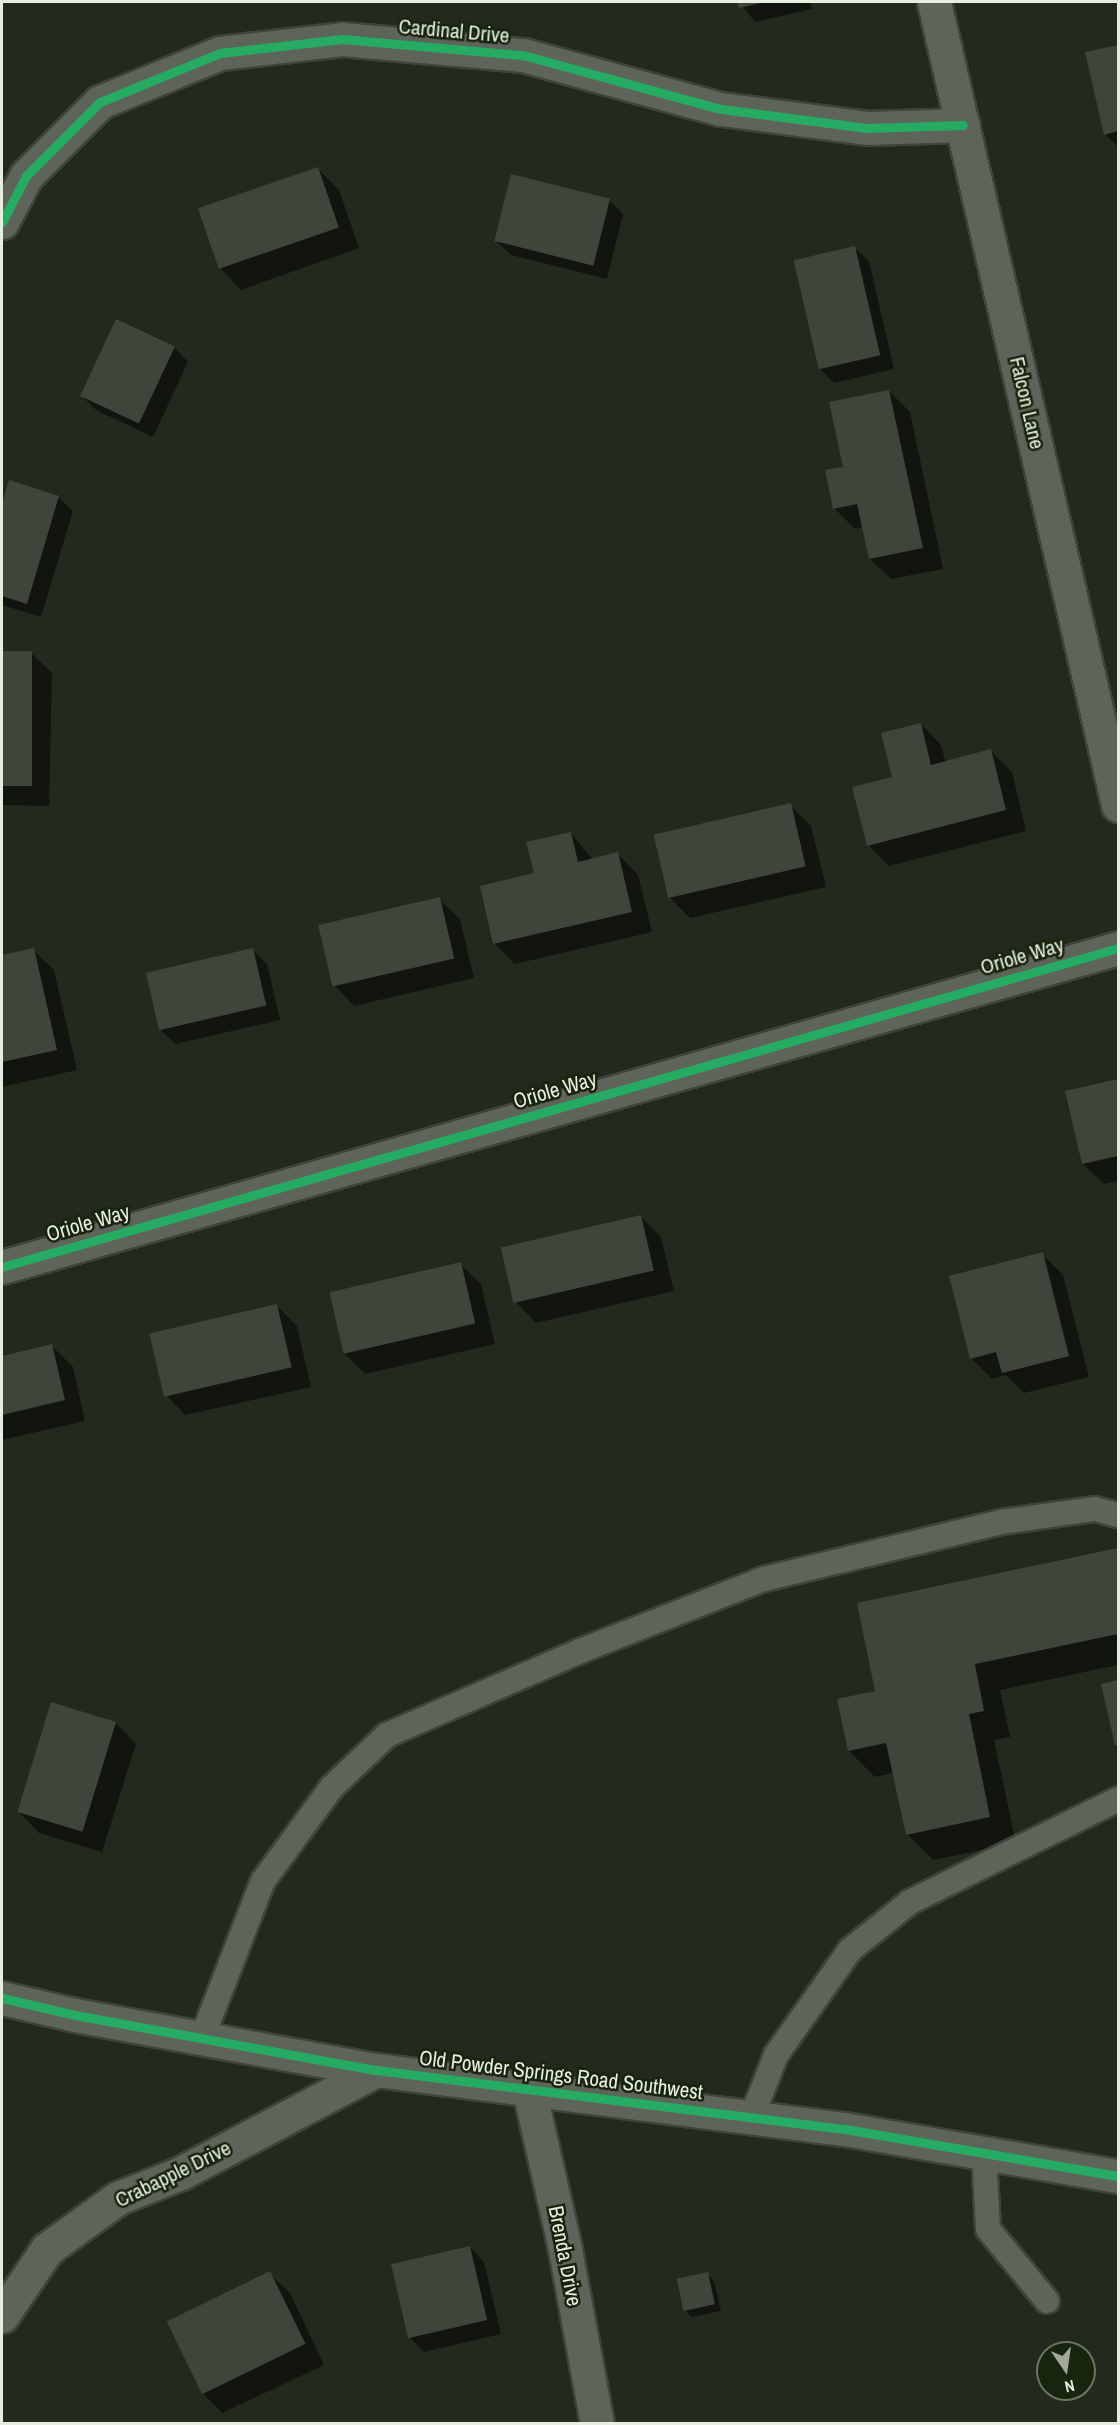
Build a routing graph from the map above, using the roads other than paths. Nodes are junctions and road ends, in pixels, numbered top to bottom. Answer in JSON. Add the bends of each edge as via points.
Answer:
{"nodes":[{"id":1,"x":934,"y":2,"type":"edge"},
{"id":2,"x":963,"y":125,"type":"junction"},
{"id":3,"x":2,"y":222,"type":"edge"},
{"id":4,"x":1119,"y":805,"type":"edge"},
{"id":5,"x":1119,"y":948,"type":"edge"},
{"id":6,"x":2,"y":1266,"type":"edge"},
{"id":7,"x":1119,"y":1515,"type":"edge"},
{"id":8,"x":1119,"y":1799,"type":"edge"},
{"id":9,"x":2,"y":1998,"type":"edge"},
{"id":10,"x":202,"y":2038,"type":"junction"},
{"id":11,"x":376,"y":2070,"type":"junction"},
{"id":12,"x":529,"y":2090,"type":"junction"},
{"id":13,"x":752,"y":2116,"type":"junction"},
{"id":14,"x":984,"y":2154,"type":"junction"},
{"id":15,"x":1119,"y":2176,"type":"edge"},
{"id":16,"x":1047,"y":2301,"type":"dead end"},
{"id":17,"x":2,"y":2316,"type":"edge"},
{"id":18,"x":597,"y":2424,"type":"edge"}],
"edges":[{"from":1,"to":2,"type":"street","name":"Falcon Lane"},
{"from":2,"to":3,"type":"street","name":"Cardinal Drive","via":[[867,128],[720,109],[523,55],[342,39],[220,53],[100,102],[26,176]]},
{"from":2,"to":4,"type":"street","name":"Falcon Lane"},
{"from":5,"to":6,"type":"street","name":"Oriole Way"},
{"from":7,"to":10,"type":"lane","via":[[1095,1509],[1001,1522],[764,1578],[580,1651],[387,1735],[332,1787],[263,1881]]},
{"from":8,"to":13,"type":"lane","via":[[910,1902],[850,1950],[776,2055]]},
{"from":9,"to":10,"type":"street","name":"Old Powder Springs Road Southwest"},
{"from":10,"to":11,"type":"street","name":"Old Powder Springs Road Southwest"},
{"from":11,"to":12,"type":"street","name":"Old Powder Springs Road Southwest"},
{"from":11,"to":17,"type":"street","name":"Crabapple Drive","via":[[181,2173],[118,2198],[46,2249]]},
{"from":12,"to":13,"type":"street","name":"Old Powder Springs Road Southwest"},
{"from":12,"to":18,"type":"street","name":"Brenda Drive","via":[[564,2244]]},
{"from":13,"to":14,"type":"street","name":"Old Powder Springs Road Southwest"},
{"from":14,"to":15,"type":"street","name":"Old Powder Springs Road Southwest"},
{"from":14,"to":16,"type":"lane","via":[[988,2229]]}]}
